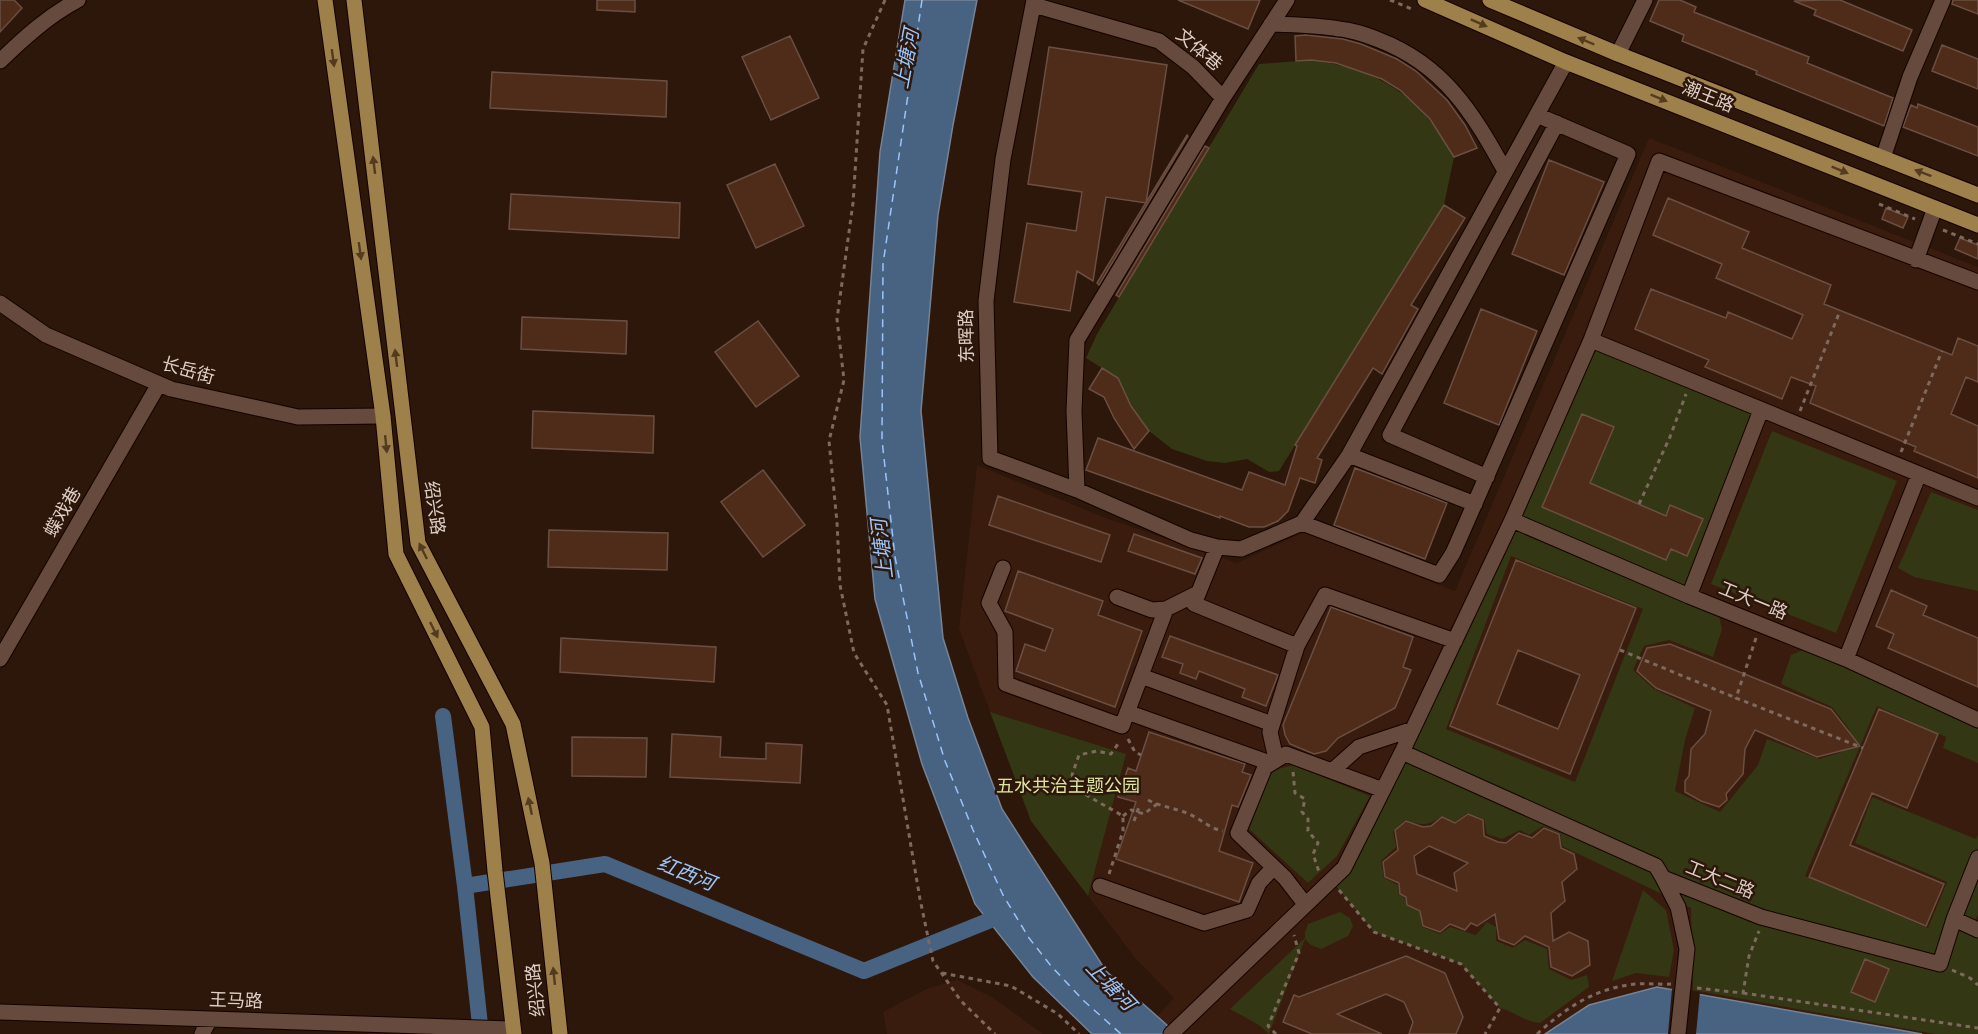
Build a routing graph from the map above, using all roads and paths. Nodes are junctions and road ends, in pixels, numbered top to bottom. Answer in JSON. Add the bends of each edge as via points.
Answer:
{"nodes":[{"id":1,"x":78,"y":0,"type":"edge"},
{"id":2,"x":325,"y":0,"type":"edge"},
{"id":3,"x":354,"y":0,"type":"edge"},
{"id":4,"x":885,"y":0,"type":"edge"},
{"id":5,"x":1287,"y":0,"type":"edge"},
{"id":6,"x":1425,"y":0,"type":"edge"},
{"id":7,"x":1490,"y":0,"type":"edge"},
{"id":8,"x":1645,"y":0,"type":"edge"},
{"id":9,"x":1943,"y":0,"type":"edge"},
{"id":10,"x":1034,"y":3,"type":"edge"},
{"id":11,"x":1271,"y":24,"type":"junction"},
{"id":12,"x":1618,"y":54,"type":"junction"},
{"id":13,"x":0,"y":61,"type":"edge"},
{"id":14,"x":1566,"y":62,"type":"junction"},
{"id":15,"x":1223,"y":98,"type":"junction"},
{"id":16,"x":1537,"y":115,"type":"junction"},
{"id":17,"x":1557,"y":123,"type":"junction"},
{"id":18,"x":1883,"y":158,"type":"junction"},
{"id":19,"x":1505,"y":171,"type":"junction"},
{"id":20,"x":1978,"y":195,"type":"edge"},
{"id":21,"x":1935,"y":208,"type":"junction"},
{"id":22,"x":1978,"y":225,"type":"edge"},
{"id":23,"x":1916,"y":260,"type":"junction"},
{"id":24,"x":1978,"y":282,"type":"edge"},
{"id":25,"x":0,"y":303,"type":"edge"},
{"id":26,"x":1840,"y":311,"type":"dead end"},
{"id":27,"x":1591,"y":340,"type":"junction"},
{"id":28,"x":1942,"y":351,"type":"dead end"},
{"id":29,"x":1691,"y":381,"type":"junction"},
{"id":30,"x":159,"y":384,"type":"junction"},
{"id":31,"x":1761,"y":410,"type":"junction"},
{"id":32,"x":383,"y":416,"type":"junction"},
{"id":33,"x":1795,"y":423,"type":"junction"},
{"id":34,"x":1348,"y":455,"type":"junction"},
{"id":35,"x":1896,"y":465,"type":"junction"},
{"id":36,"x":1919,"y":474,"type":"junction"},
{"id":37,"x":1487,"y":477,"type":"junction"},
{"id":38,"x":1077,"y":490,"type":"junction"},
{"id":39,"x":1978,"y":498,"type":"edge"},
{"id":40,"x":1475,"y":504,"type":"junction"},
{"id":41,"x":1639,"y":504,"type":"dead end"},
{"id":42,"x":1512,"y":519,"type":"junction"},
{"id":43,"x":1302,"y":522,"type":"junction"},
{"id":44,"x":1216,"y":547,"type":"junction"},
{"id":45,"x":1003,"y":568,"type":"dead end"},
{"id":46,"x":1198,"y":593,"type":"junction"},
{"id":47,"x":1689,"y":596,"type":"junction"},
{"id":48,"x":1117,"y":597,"type":"dead end"},
{"id":49,"x":1166,"y":609,"type":"junction"},
{"id":50,"x":1760,"y":625,"type":"junction"},
{"id":51,"x":1455,"y":641,"type":"junction"},
{"id":52,"x":1297,"y":646,"type":"junction"},
{"id":53,"x":1620,"y":650,"type":"dead end"},
{"id":54,"x":0,"y":659,"type":"edge"},
{"id":55,"x":1845,"y":659,"type":"junction"},
{"id":56,"x":1141,"y":676,"type":"junction"},
{"id":57,"x":1736,"y":698,"type":"junction"},
{"id":58,"x":1125,"y":719,"type":"junction"},
{"id":59,"x":1978,"y":720,"type":"edge"},
{"id":60,"x":1272,"y":724,"type":"junction"},
{"id":61,"x":1413,"y":729,"type":"junction"},
{"id":62,"x":1863,"y":748,"type":"dead end"},
{"id":63,"x":1402,"y":752,"type":"junction"},
{"id":64,"x":1141,"y":755,"type":"dead end"},
{"id":65,"x":1294,"y":756,"type":"junction"},
{"id":66,"x":1273,"y":761,"type":"junction"},
{"id":67,"x":1332,"y":771,"type":"junction"},
{"id":68,"x":1383,"y":790,"type":"junction"},
{"id":69,"x":1148,"y":800,"type":"dead end"},
{"id":70,"x":1140,"y":804,"type":"dead end"},
{"id":71,"x":1157,"y":804,"type":"junction"},
{"id":72,"x":1137,"y":812,"type":"junction"},
{"id":73,"x":1123,"y":816,"type":"junction"},
{"id":74,"x":1134,"y":821,"type":"dead end"},
{"id":75,"x":1238,"y":833,"type":"junction"},
{"id":76,"x":1978,"y":858,"type":"edge"},
{"id":77,"x":1273,"y":868,"type":"junction"},
{"id":78,"x":1664,"y":878,"type":"junction"},
{"id":79,"x":1327,"y":884,"type":"junction"},
{"id":80,"x":1103,"y":887,"type":"joint"},
{"id":81,"x":1305,"y":904,"type":"junction"},
{"id":82,"x":1763,"y":918,"type":"junction"},
{"id":83,"x":1290,"y":919,"type":"junction"},
{"id":84,"x":1954,"y":919,"type":"junction"},
{"id":85,"x":1978,"y":930,"type":"edge"},
{"id":86,"x":1940,"y":964,"type":"junction"},
{"id":87,"x":942,"y":973,"type":"junction"},
{"id":88,"x":1682,"y":984,"type":"junction"},
{"id":89,"x":1978,"y":984,"type":"edge"},
{"id":90,"x":1743,"y":993,"type":"junction"},
{"id":91,"x":0,"y":1012,"type":"edge"},
{"id":92,"x":210,"y":1019,"type":"junction"},
{"id":93,"x":1978,"y":1028,"type":"edge"},
{"id":94,"x":513,"y":1031,"type":"edge"},
{"id":95,"x":202,"y":1034,"type":"edge"},
{"id":96,"x":560,"y":1034,"type":"edge"},
{"id":97,"x":995,"y":1034,"type":"edge"},
{"id":98,"x":1079,"y":1034,"type":"edge"},
{"id":99,"x":1171,"y":1034,"type":"edge"},
{"id":100,"x":1276,"y":1034,"type":"edge"},
{"id":101,"x":1485,"y":1034,"type":"edge"},
{"id":102,"x":1537,"y":1034,"type":"edge"},
{"id":103,"x":1678,"y":1034,"type":"edge"}],
"edges":[{"from":1,"to":13,"type":"street","via":[[31,31]]},
{"from":2,"to":32,"type":"main road","name":"绍兴路","one_way":true},
{"from":96,"to":3,"type":"main road","name":"绍兴路","one_way":true,"via":[[542,863],[513,724],[418,543]]},
{"from":4,"to":87,"type":"path","via":[[863,49],[853,203],[837,319],[844,380],[829,441],[840,585],[854,652],[886,705],[927,934],[933,961]]},
{"from":5,"to":11,"type":"street","name":"文体巷"},
{"from":6,"to":14,"type":"main road","name":"潮王路","one_way":true},
{"from":12,"to":7,"type":"main road","name":"潮王路","one_way":true},
{"from":8,"to":12,"type":"street"},
{"from":9,"to":18,"type":"street","via":[[1910,77]]},
{"from":10,"to":15,"type":"street","name":"文体巷","via":[[1159,41]]},
{"from":10,"to":38,"type":"street","name":"东晖路","via":[[1003,159],[986,301],[990,458]]},
{"from":11,"to":15,"type":"street","name":"文体巷"},
{"from":11,"to":19,"type":"street","via":[[1342,29],[1399,48],[1422,61],[1458,96]]},
{"from":12,"to":18,"type":"main road","name":"潮王路"},
{"from":14,"to":16,"type":"street"},
{"from":14,"to":21,"type":"main road","name":"潮王路","one_way":true},
{"from":15,"to":38,"type":"street","via":[[1077,340]]},
{"from":16,"to":17,"type":"street"},
{"from":16,"to":19,"type":"street"},
{"from":17,"to":37,"type":"street","via":[[1628,154]]},
{"from":17,"to":37,"type":"street","via":[[1390,435]]},
{"from":20,"to":18,"type":"main road","name":"潮王路","one_way":true},
{"from":19,"to":34,"type":"street"},
{"from":21,"to":22,"type":"main road","name":"潮王路"},
{"from":21,"to":23,"type":"street"},
{"from":23,"to":24,"type":"street"},
{"from":23,"to":27,"type":"street","via":[[1659,161]]},
{"from":25,"to":30,"type":"street","name":"长岳街","via":[[46,335]]},
{"from":26,"to":33,"type":"path"},
{"from":27,"to":29,"type":"street"},
{"from":27,"to":42,"type":"street"},
{"from":28,"to":35,"type":"path"},
{"from":29,"to":31,"type":"street"},
{"from":29,"to":41,"type":"path"},
{"from":30,"to":32,"type":"street","name":"长岳街","via":[[171,390],[298,417]]},
{"from":30,"to":54,"type":"street","name":"蝶戏巷"},
{"from":31,"to":33,"type":"street"},
{"from":31,"to":47,"type":"street"},
{"from":32,"to":94,"type":"main road","name":"绍兴路","one_way":true,"via":[[396,554],[482,727]]},
{"from":33,"to":35,"type":"street"},
{"from":34,"to":40,"type":"street"},
{"from":34,"to":43,"type":"street"},
{"from":35,"to":36,"type":"street"},
{"from":36,"to":39,"type":"street"},
{"from":36,"to":55,"type":"street"},
{"from":37,"to":40,"type":"street"},
{"from":38,"to":44,"type":"street","name":"东晖路","via":[[1191,540]]},
{"from":40,"to":43,"type":"street","via":[[1440,575]]},
{"from":42,"to":47,"type":"street","name":"工大一路"},
{"from":42,"to":51,"type":"street"},
{"from":43,"to":44,"type":"street","name":"东晖路","via":[[1241,549]]},
{"from":44,"to":46,"type":"street"},
{"from":45,"to":58,"type":"street","via":[[989,603],[1005,632],[1006,684]]},
{"from":46,"to":49,"type":"street"},
{"from":46,"to":52,"type":"street","via":[[1194,604]]},
{"from":47,"to":50,"type":"street","name":"工大一路"},
{"from":48,"to":49,"type":"street","via":[[1152,610]]},
{"from":49,"to":56,"type":"street"},
{"from":50,"to":55,"type":"street","name":"工大一路"},
{"from":50,"to":57,"type":"path"},
{"from":51,"to":52,"type":"street","via":[[1325,595]]},
{"from":51,"to":61,"type":"street"},
{"from":52,"to":60,"type":"street"},
{"from":53,"to":57,"type":"path"},
{"from":55,"to":59,"type":"street","name":"工大一路"},
{"from":56,"to":58,"type":"street"},
{"from":56,"to":60,"type":"street"},
{"from":57,"to":62,"type":"path"},
{"from":58,"to":64,"type":"path","via":[[1135,752]]},
{"from":58,"to":66,"type":"street"},
{"from":58,"to":73,"type":"path","via":[[1120,742],[1111,754],[1097,751],[1079,755],[1072,775],[1081,792]]},
{"from":60,"to":66,"type":"street"},
{"from":61,"to":63,"type":"street"},
{"from":61,"to":67,"type":"street","via":[[1359,747]]},
{"from":63,"to":68,"type":"street"},
{"from":63,"to":78,"type":"street","name":"工大二路","via":[[1656,866]]},
{"from":65,"to":66,"type":"street","via":[[1286,754]]},
{"from":65,"to":67,"type":"street"},
{"from":65,"to":79,"type":"path","via":[[1295,793],[1305,799],[1302,812],[1308,819],[1308,831],[1318,843],[1313,854]]},
{"from":66,"to":75,"type":"street","via":[[1264,767]]},
{"from":67,"to":68,"type":"street"},
{"from":68,"to":79,"type":"street","via":[[1344,868]]},
{"from":69,"to":71,"type":"path"},
{"from":70,"to":72,"type":"path"},
{"from":71,"to":72,"type":"path","via":[[1144,814]]},
{"from":71,"to":75,"type":"path","via":[[1189,813],[1217,830]]},
{"from":72,"to":73,"type":"path","via":[[1131,810]]},
{"from":72,"to":74,"type":"path"},
{"from":73,"to":80,"type":"path","via":[[1123,831]]},
{"from":75,"to":77,"type":"street"},
{"from":76,"to":84,"type":"street"},
{"from":77,"to":80,"type":"street","via":[[1259,883],[1247,910],[1204,923]]},
{"from":77,"to":81,"type":"street"},
{"from":78,"to":82,"type":"street","name":"工大二路"},
{"from":78,"to":88,"type":"street","via":[[1678,907],[1687,949]]},
{"from":79,"to":81,"type":"street"},
{"from":79,"to":101,"type":"path","via":[[1374,932],[1461,964],[1500,1008]]},
{"from":81,"to":83,"type":"street"},
{"from":82,"to":86,"type":"street","name":"工大二路"},
{"from":82,"to":90,"type":"path","via":[[1749,956]]},
{"from":83,"to":99,"type":"street"},
{"from":83,"to":100,"type":"path","via":[[1299,953],[1268,1026]]},
{"from":84,"to":85,"type":"street"},
{"from":84,"to":86,"type":"street"},
{"from":86,"to":89,"type":"path"},
{"from":87,"to":97,"type":"path","via":[[961,1001]]},
{"from":87,"to":98,"type":"path","via":[[1011,986],[1058,1014]]},
{"from":88,"to":90,"type":"path"},
{"from":88,"to":102,"type":"path","via":[[1630,984],[1605,990],[1568,1007]]},
{"from":88,"to":103,"type":"street"},
{"from":90,"to":93,"type":"path"},
{"from":91,"to":92,"type":"street","name":"王马路"},
{"from":92,"to":94,"type":"street","name":"王马路"},
{"from":92,"to":95,"type":"street"}]}
